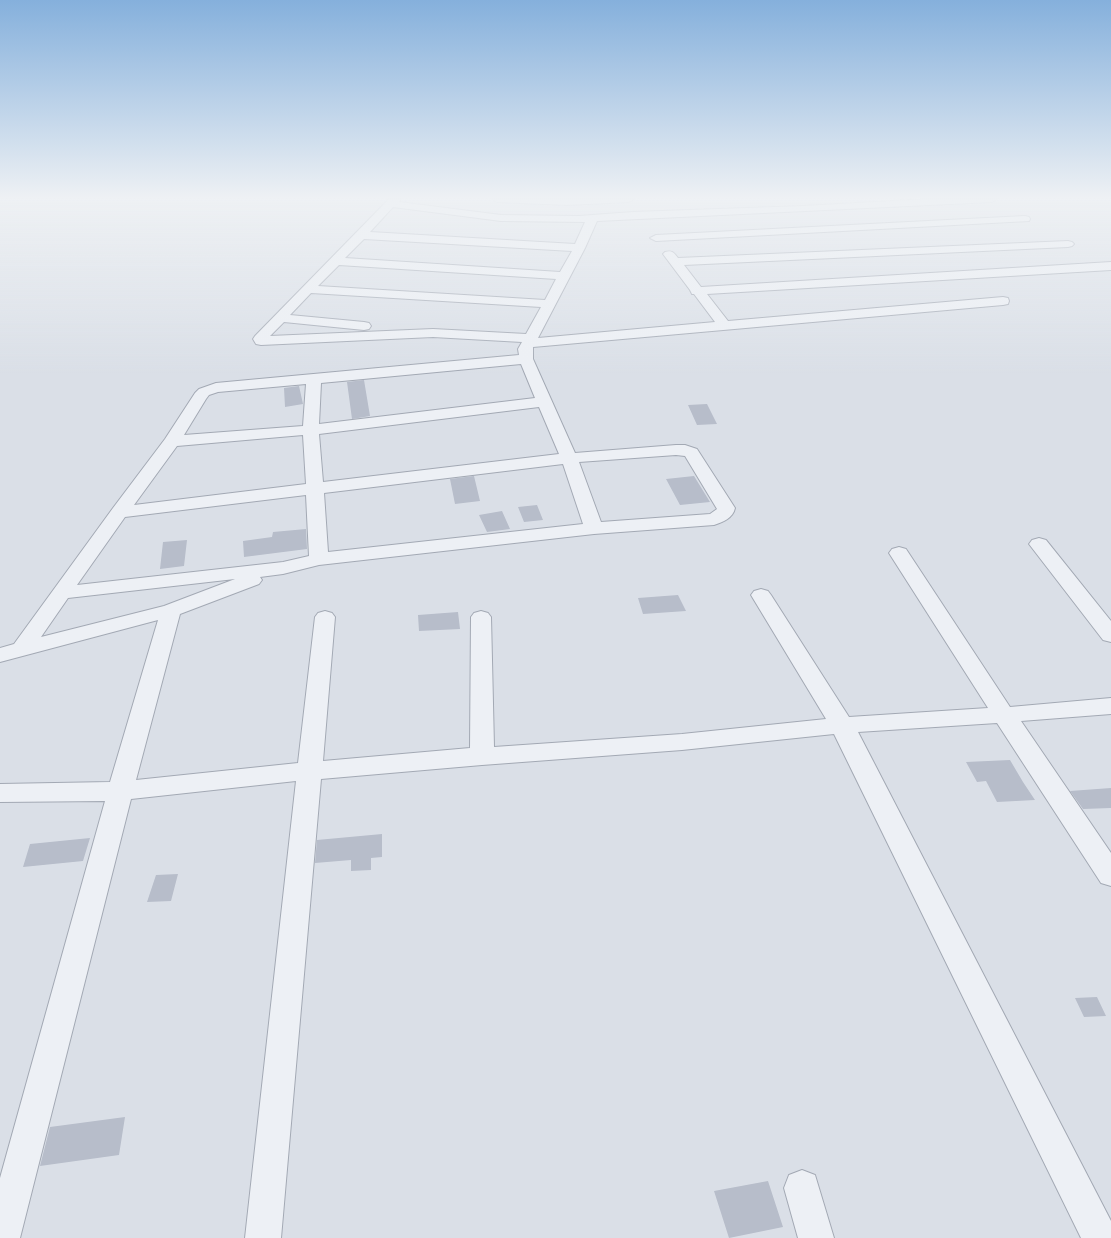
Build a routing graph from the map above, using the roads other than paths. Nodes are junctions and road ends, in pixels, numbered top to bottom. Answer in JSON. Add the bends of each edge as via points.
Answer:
{"nodes":[{"id":1,"x":338,"y":257,"type":"edge"},
{"id":2,"x":574,"y":257,"type":"edge"},
{"id":3,"x":671,"y":257,"type":"edge"},
{"id":4,"x":788,"y":257,"type":"edge"},
{"id":5,"x":897,"y":257,"type":"edge"},
{"id":6,"x":334,"y":261,"type":"junction"},
{"id":7,"x":675,"y":262,"type":"junction"},
{"id":8,"x":1111,"y":266,"type":"edge"},
{"id":9,"x":564,"y":276,"type":"junction"},
{"id":10,"x":921,"y":277,"type":"junction"},
{"id":11,"x":931,"y":287,"type":"dead end"},
{"id":12,"x":308,"y":289,"type":"junction"},
{"id":13,"x":696,"y":291,"type":"junction"},
{"id":14,"x":941,"y":296,"type":"dead end"},
{"id":15,"x":1003,"y":302,"type":"dead end"},
{"id":16,"x":549,"y":304,"type":"junction"},
{"id":17,"x":951,"y":305,"type":"junction"},
{"id":18,"x":280,"y":318,"type":"junction"},
{"id":19,"x":724,"y":324,"type":"junction"},
{"id":20,"x":432,"y":333,"type":"junction"},
{"id":21,"x":530,"y":341,"type":"junction"},
{"id":22,"x":526,"y":359,"type":"junction"},
{"id":23,"x":314,"y":380,"type":"junction"},
{"id":24,"x":544,"y":402,"type":"junction"},
{"id":25,"x":311,"y":430,"type":"junction"},
{"id":26,"x":172,"y":441,"type":"junction"},
{"id":27,"x":569,"y":458,"type":"junction"},
{"id":28,"x":315,"y":488,"type":"junction"},
{"id":29,"x":119,"y":512,"type":"junction"},
{"id":30,"x":594,"y":528,"type":"junction"},
{"id":31,"x":1039,"y":544,"type":"dead end"},
{"id":32,"x":899,"y":553,"type":"dead end"},
{"id":33,"x":319,"y":559,"type":"junction"},
{"id":34,"x":284,"y":568,"type":"junction"},
{"id":35,"x":61,"y":593,"type":"junction"},
{"id":36,"x":761,"y":595,"type":"dead end"},
{"id":37,"x":171,"y":610,"type":"junction"},
{"id":38,"x":325,"y":617,"type":"dead end"},
{"id":39,"x":481,"y":617,"type":"dead end"},
{"id":40,"x":1111,"y":636,"type":"edge"},
{"id":41,"x":22,"y":649,"type":"junction"},
{"id":42,"x":0,"y":655,"type":"edge"},
{"id":43,"x":1111,"y":706,"type":"edge"},
{"id":44,"x":1004,"y":715,"type":"junction"},
{"id":45,"x":842,"y":725,"type":"junction"},
{"id":46,"x":482,"y":756,"type":"junction"},
{"id":47,"x":309,"y":771,"type":"junction"},
{"id":48,"x":120,"y":791,"type":"junction"},
{"id":49,"x":0,"y":793,"type":"edge"},
{"id":50,"x":1111,"y":875,"type":"edge"},
{"id":51,"x":802,"y":1188,"type":"dead end"},
{"id":52,"x":2,"y":1238,"type":"edge"},
{"id":53,"x":263,"y":1238,"type":"edge"},
{"id":54,"x":816,"y":1238,"type":"edge"},
{"id":55,"x":1100,"y":1238,"type":"edge"}],
"edges":[{"from":1,"to":6,"type":"street"},
{"from":2,"to":9,"type":"street"},
{"from":3,"to":7,"type":"street"},
{"from":4,"to":7,"type":"street"},
{"from":5,"to":10,"type":"street"},
{"from":6,"to":9,"type":"street"},
{"from":6,"to":12,"type":"street"},
{"from":7,"to":13,"type":"street"},
{"from":8,"to":10,"type":"street"},
{"from":9,"to":16,"type":"street"},
{"from":10,"to":11,"type":"street"},
{"from":10,"to":13,"type":"street"},
{"from":12,"to":16,"type":"street"},
{"from":12,"to":18,"type":"street"},
{"from":13,"to":19,"type":"street"},
{"from":14,"to":17,"type":"street"},
{"from":15,"to":17,"type":"street"},
{"from":16,"to":21,"type":"street"},
{"from":17,"to":19,"type":"street"},
{"from":18,"to":20,"type":"street"},
{"from":18,"to":20,"type":"street","via":[[260,339],[261,341]]},
{"from":19,"to":21,"type":"street"},
{"from":20,"to":21,"type":"street"},
{"from":21,"to":22,"type":"street","via":[[525,349]]},
{"from":22,"to":23,"type":"street"},
{"from":22,"to":24,"type":"street"},
{"from":23,"to":25,"type":"street"},
{"from":23,"to":26,"type":"street","via":[[208,390],[200,396]]},
{"from":24,"to":25,"type":"street"},
{"from":24,"to":27,"type":"street"},
{"from":25,"to":26,"type":"street"},
{"from":25,"to":28,"type":"street"},
{"from":26,"to":29,"type":"street"},
{"from":27,"to":28,"type":"street"},
{"from":27,"to":30,"type":"street"},
{"from":27,"to":30,"type":"street","via":[[685,450],[691,453],[726,508],[725,512],[714,519]]},
{"from":28,"to":29,"type":"street"},
{"from":28,"to":33,"type":"street"},
{"from":29,"to":35,"type":"street"},
{"from":30,"to":33,"type":"street"},
{"from":31,"to":40,"type":"street"},
{"from":32,"to":44,"type":"street"},
{"from":33,"to":34,"type":"street"},
{"from":34,"to":35,"type":"street"},
{"from":34,"to":37,"type":"street"},
{"from":35,"to":41,"type":"street"},
{"from":36,"to":45,"type":"street"},
{"from":37,"to":41,"type":"street"},
{"from":37,"to":48,"type":"street"},
{"from":38,"to":47,"type":"street"},
{"from":39,"to":46,"type":"street"},
{"from":41,"to":42,"type":"street"},
{"from":43,"to":44,"type":"street"},
{"from":44,"to":45,"type":"street"},
{"from":44,"to":50,"type":"street"},
{"from":45,"to":46,"type":"street","via":[[682,742]]},
{"from":45,"to":55,"type":"street"},
{"from":46,"to":47,"type":"street"},
{"from":47,"to":48,"type":"street"},
{"from":47,"to":53,"type":"street"},
{"from":48,"to":49,"type":"street"},
{"from":48,"to":52,"type":"street"},
{"from":51,"to":54,"type":"street"}]}
